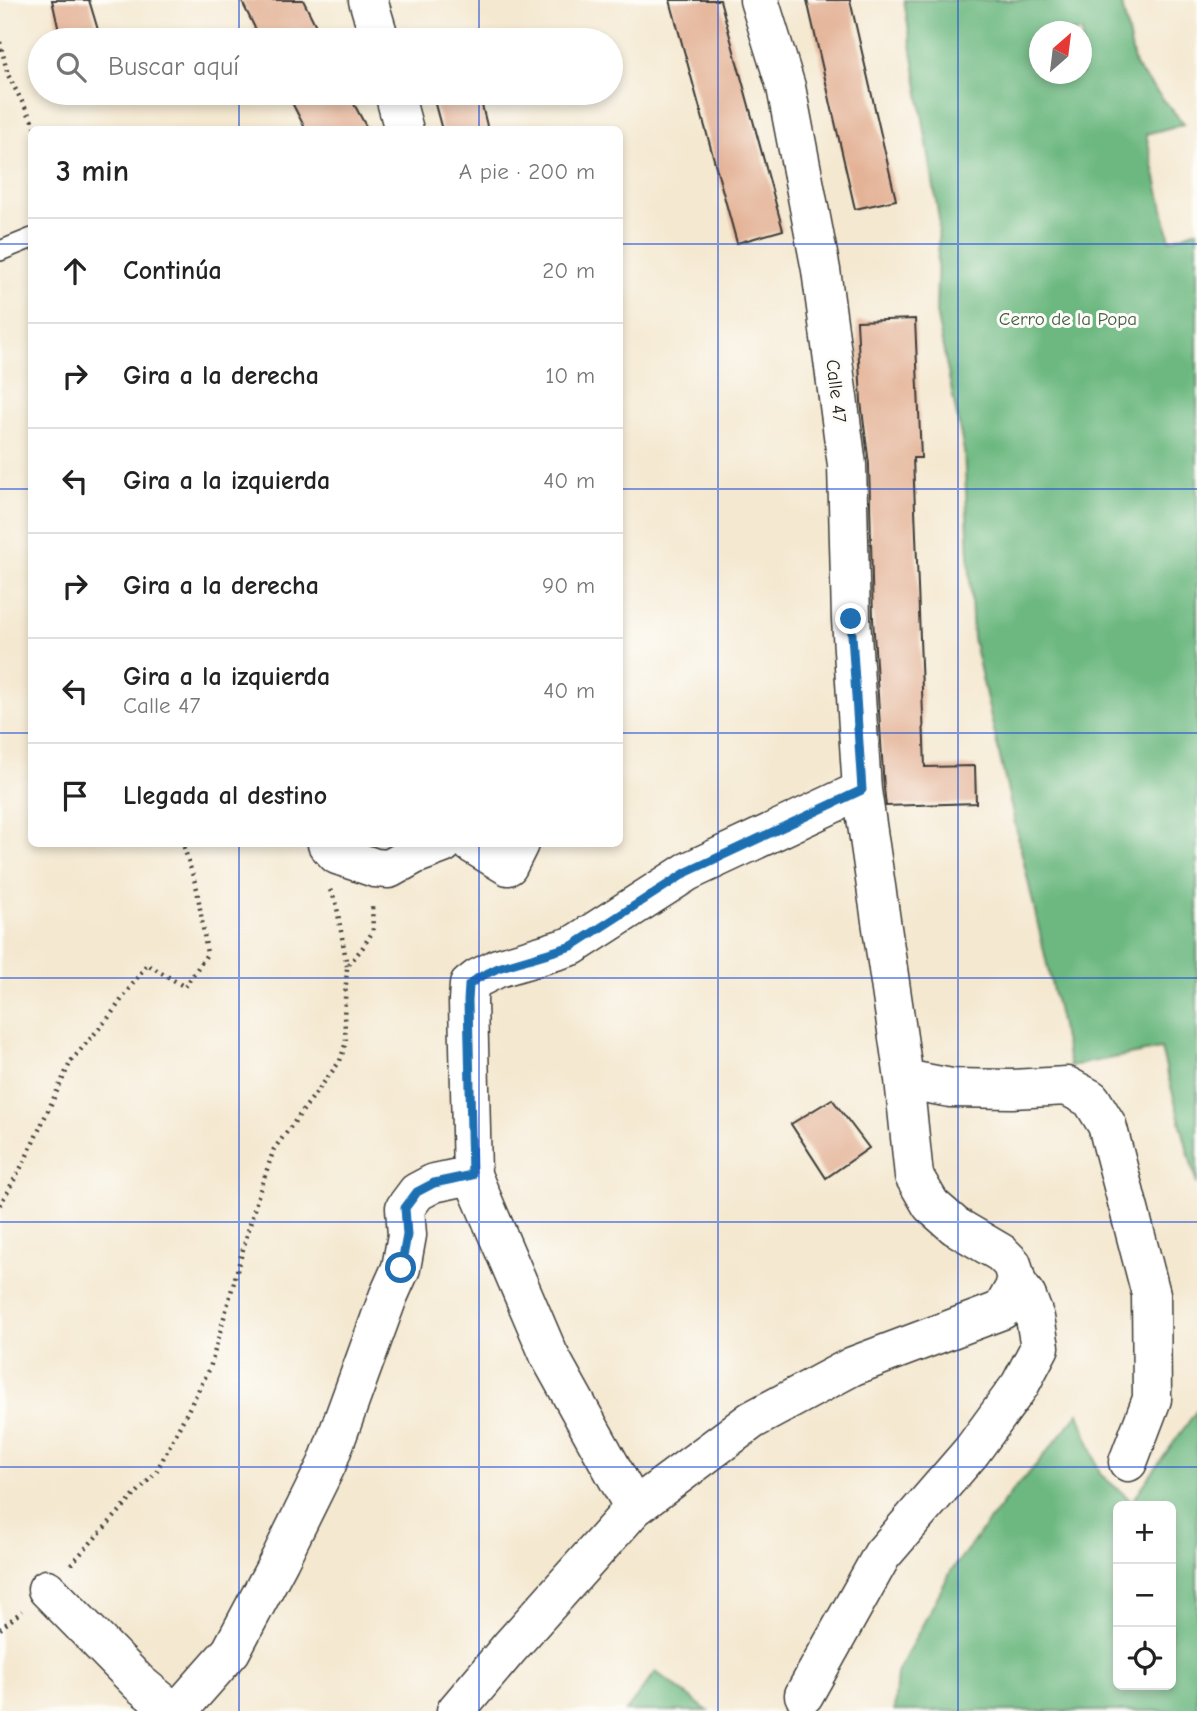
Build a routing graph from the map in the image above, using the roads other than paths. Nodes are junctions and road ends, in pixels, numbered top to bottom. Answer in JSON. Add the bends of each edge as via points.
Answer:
{"nodes":[{"id":1,"x":759,"y":0,"type":"edge"},
{"id":2,"x":397,"y":105,"type":"edge"},
{"id":3,"x":403,"y":126,"type":"edge"},
{"id":4,"x":28,"y":240,"type":"edge"},
{"id":5,"x":0,"y":251,"type":"edge"},
{"id":6,"x":862,"y":790,"type":"junction"},
{"id":7,"x":330,"y":847,"type":"edge"},
{"id":8,"x":435,"y":847,"type":"edge"},
{"id":9,"x":477,"y":847,"type":"edge"},
{"id":10,"x":518,"y":847,"type":"edge"},
{"id":11,"x":904,"y":1079,"type":"junction"},
{"id":12,"x":472,"y":1175,"type":"junction"},
{"id":13,"x":1017,"y":1283,"type":"junction"},
{"id":14,"x":1128,"y":1462,"type":"dead end"},
{"id":15,"x":634,"y":1508,"type":"junction"},
{"id":16,"x":47,"y":1589,"type":"road end"},
{"id":17,"x":804,"y":1695,"type":"dead end"},
{"id":18,"x":175,"y":1711,"type":"edge"},
{"id":19,"x":456,"y":1711,"type":"edge"}],
"edges":[{"from":1,"to":6,"type":"street","name":"Calle 47","via":[[786,87],[821,270],[842,426]]},
{"from":2,"to":3,"type":"street"},
{"from":4,"to":5,"type":"lane"},
{"from":6,"to":11,"type":"street","name":"Calle 47"},
{"from":6,"to":12,"type":"street","via":[[687,872],[572,946],[498,968],[469,985]]},
{"from":7,"to":8,"type":"street","via":[[337,855],[388,869]]},
{"from":9,"to":10,"type":"street","via":[[508,866]]},
{"from":11,"to":13,"type":"street","name":"Calle 47","via":[[914,1176],[931,1205],[1013,1264]]},
{"from":11,"to":14,"type":"street","via":[[951,1088],[1067,1086],[1091,1099],[1107,1125],[1151,1294],[1152,1399]]},
{"from":12,"to":15,"type":"street","via":[[549,1355]]},
{"from":12,"to":18,"type":"street","via":[[434,1183],[417,1192],[405,1208],[407,1235],[401,1268],[327,1464],[231,1651]]},
{"from":13,"to":15,"type":"street","via":[[1002,1310],[853,1366],[752,1420]]},
{"from":13,"to":17,"type":"street","name":"Calle 47","via":[[1035,1318],[1040,1347],[1020,1385],[971,1452],[882,1555]]},
{"from":15,"to":19,"type":"street"},
{"from":16,"to":18,"type":"street","via":[[140,1684]]}]}
